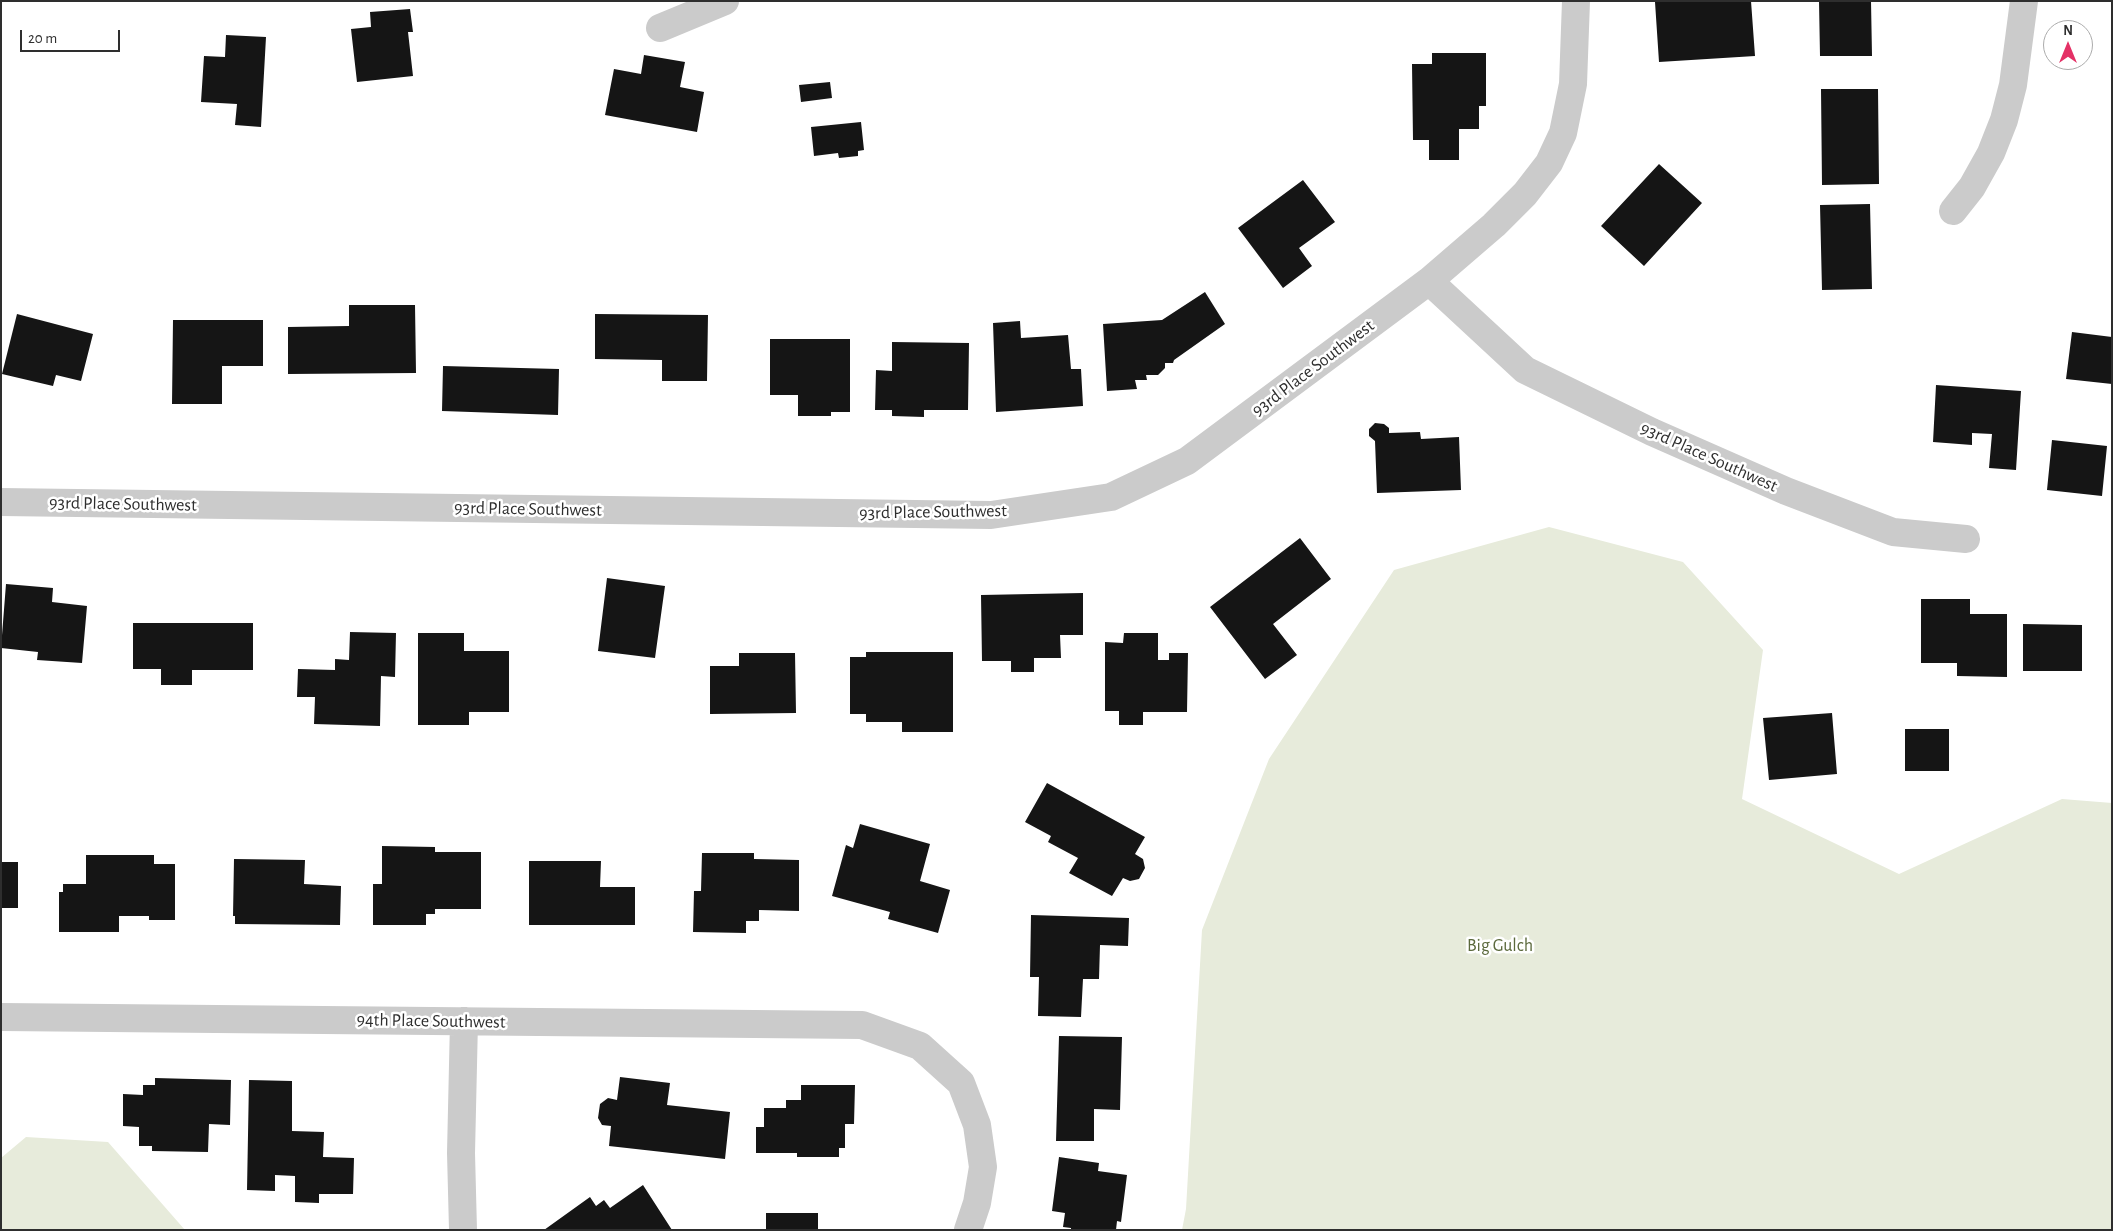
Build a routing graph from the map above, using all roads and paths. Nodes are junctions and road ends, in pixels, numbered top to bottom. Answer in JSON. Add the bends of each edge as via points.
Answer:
{"nodes":[{"id":1,"x":724,"y":1,"type":"edge"},
{"id":2,"x":1576,"y":1,"type":"edge"},
{"id":3,"x":2024,"y":1,"type":"edge"},
{"id":4,"x":660,"y":28,"type":"dead end"},
{"id":5,"x":1953,"y":211,"type":"dead end"},
{"id":6,"x":1429,"y":281,"type":"junction"},
{"id":7,"x":1,"y":502,"type":"edge"},
{"id":8,"x":1966,"y":538,"type":"dead end"},
{"id":9,"x":1,"y":1017,"type":"edge"},
{"id":10,"x":464,"y":1021,"type":"junction"},
{"id":11,"x":463,"y":1230,"type":"edge"},
{"id":12,"x":968,"y":1230,"type":"edge"}],
"edges":[{"from":1,"to":4,"type":"street"},
{"from":2,"to":6,"type":"street","via":[[1573,84],[1563,134],[1549,163],[1513,207]]},
{"from":3,"to":5,"type":"street","via":[[2004,120],[1981,170]]},
{"from":6,"to":7,"type":"street","name":"93rd Place Southwest","via":[[1187,461],[1111,497],[991,515]]},
{"from":6,"to":8,"type":"street","name":"93rd Place Southwest","via":[[1525,370],[1652,432],[1786,491],[1893,532]]},
{"from":9,"to":10,"type":"street","name":"94th Place Southwest"},
{"from":10,"to":11,"type":"street"},
{"from":10,"to":12,"type":"street","name":"94th Place Southwest","via":[[862,1025],[920,1046],[960,1083],[977,1125],[982,1167],[977,1203]]}]}
